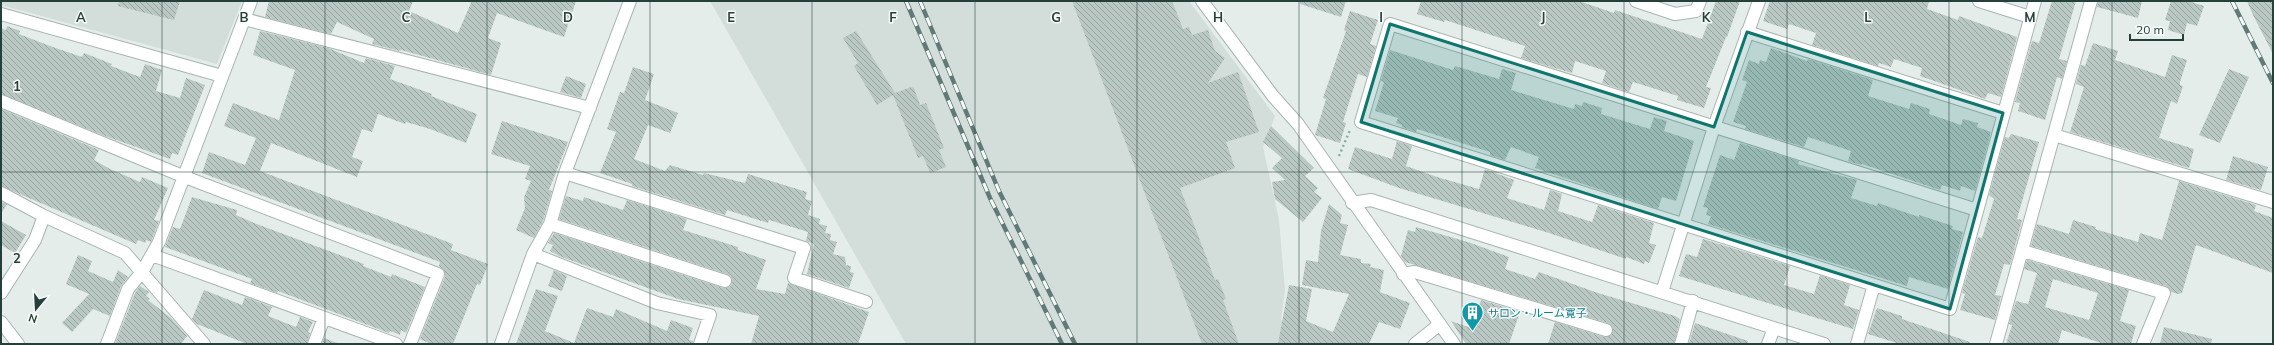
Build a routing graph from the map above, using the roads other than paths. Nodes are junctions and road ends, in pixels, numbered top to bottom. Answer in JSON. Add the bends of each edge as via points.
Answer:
{"nodes":[{"id":1,"x":251,"y":1,"type":"edge"},
{"id":2,"x":630,"y":1,"type":"edge"},
{"id":3,"x":1202,"y":1,"type":"edge"},
{"id":4,"x":1636,"y":1,"type":"edge"},
{"id":5,"x":1700,"y":1,"type":"edge"},
{"id":6,"x":1759,"y":1,"type":"edge"},
{"id":7,"x":1979,"y":1,"type":"edge"},
{"id":8,"x":2035,"y":1,"type":"edge"},
{"id":9,"x":2091,"y":1,"type":"edge"},
{"id":10,"x":1,"y":14,"type":"edge"},
{"id":11,"x":2030,"y":17,"type":"junction"},
{"id":12,"x":244,"y":19,"type":"junction"},
{"id":13,"x":1747,"y":32,"type":"junction"},
{"id":14,"x":222,"y":76,"type":"junction"},
{"id":15,"x":1,"y":101,"type":"edge"},
{"id":16,"x":590,"y":108,"type":"junction"},
{"id":17,"x":2004,"y":113,"type":"junction"},
{"id":18,"x":1714,"y":128,"type":"junction"},
{"id":19,"x":2054,"y":135,"type":"junction"},
{"id":20,"x":565,"y":173,"type":"junction"},
{"id":21,"x":185,"y":177,"type":"junction"},
{"id":22,"x":1,"y":193,"type":"edge"},
{"id":23,"x":2273,"y":202,"type":"edge"},
{"id":24,"x":1352,"y":203,"type":"junction"},
{"id":25,"x":1977,"y":210,"type":"junction"},
{"id":26,"x":44,"y":216,"type":"junction"},
{"id":27,"x":550,"y":224,"type":"junction"},
{"id":28,"x":1684,"y":225,"type":"junction"},
{"id":29,"x":2023,"y":251,"type":"junction"},
{"id":30,"x":533,"y":254,"type":"junction"},
{"id":31,"x":152,"y":255,"type":"junction"},
{"id":32,"x":142,"y":272,"type":"junction"},
{"id":33,"x":1403,"y":274,"type":"junction"},
{"id":34,"x":725,"y":281,"type":"dead end"},
{"id":35,"x":1874,"y":285,"type":"junction"},
{"id":36,"x":1662,"y":292,"type":"junction"},
{"id":37,"x":1,"y":293,"type":"edge"},
{"id":38,"x":1693,"y":301,"type":"junction"},
{"id":39,"x":866,"y":302,"type":"dead end"},
{"id":40,"x":324,"y":318,"type":"junction"},
{"id":41,"x":1,"y":322,"type":"edge"},
{"id":42,"x":1440,"y":324,"type":"junction"},
{"id":43,"x":1774,"y":328,"type":"junction"},
{"id":44,"x":1606,"y":330,"type":"dead end"},
{"id":45,"x":18,"y":344,"type":"edge"},
{"id":46,"x":107,"y":344,"type":"edge"},
{"id":47,"x":204,"y":344,"type":"edge"},
{"id":48,"x":314,"y":344,"type":"edge"},
{"id":49,"x":396,"y":344,"type":"edge"},
{"id":50,"x":410,"y":344,"type":"edge"},
{"id":51,"x":501,"y":344,"type":"edge"},
{"id":52,"x":700,"y":344,"type":"edge"},
{"id":53,"x":1415,"y":344,"type":"edge"},
{"id":54,"x":1454,"y":344,"type":"edge"},
{"id":55,"x":1681,"y":344,"type":"edge"},
{"id":56,"x":1768,"y":344,"type":"edge"},
{"id":57,"x":1824,"y":344,"type":"edge"},
{"id":58,"x":1857,"y":344,"type":"edge"},
{"id":59,"x":1996,"y":344,"type":"edge"},
{"id":60,"x":2143,"y":344,"type":"edge"}],
"edges":[{"from":1,"to":12,"type":"street"},
{"from":2,"to":16,"type":"street"},
{"from":3,"to":24,"type":"street","via":[[1273,96],[1298,124]]},
{"from":4,"to":5,"type":"street","via":[[1675,14],[1696,11]]},
{"from":6,"to":13,"type":"street"},
{"from":7,"to":11,"type":"street"},
{"from":8,"to":11,"type":"street"},
{"from":9,"to":19,"type":"street"},
{"from":10,"to":14,"type":"street"},
{"from":11,"to":17,"type":"street"},
{"from":12,"to":14,"type":"street"},
{"from":12,"to":16,"type":"street"},
{"from":13,"to":17,"type":"street"},
{"from":13,"to":18,"type":"street"},
{"from":14,"to":21,"type":"street"},
{"from":15,"to":21,"type":"street"},
{"from":16,"to":20,"type":"street"},
{"from":17,"to":25,"type":"street"},
{"from":18,"to":25,"type":"street"},
{"from":18,"to":28,"type":"street"},
{"from":18,"to":28,"type":"street","via":[[1390,24],[1361,122]]},
{"from":19,"to":23,"type":"street"},
{"from":19,"to":29,"type":"street"},
{"from":20,"to":27,"type":"street"},
{"from":20,"to":39,"type":"street","via":[[804,248],[794,278]]},
{"from":21,"to":31,"type":"street"},
{"from":21,"to":50,"type":"street","via":[[438,274]]},
{"from":22,"to":26,"type":"street"},
{"from":24,"to":33,"type":"street"},
{"from":24,"to":36,"type":"street","via":[[1371,200]]},
{"from":25,"to":35,"type":"street","via":[[1950,309]]},
{"from":26,"to":32,"type":"street","via":[[125,253]]},
{"from":26,"to":37,"type":"street","via":[[36,240]]},
{"from":27,"to":30,"type":"street"},
{"from":27,"to":34,"type":"street"},
{"from":28,"to":35,"type":"street"},
{"from":28,"to":36,"type":"street"},
{"from":29,"to":59,"type":"street"},
{"from":29,"to":60,"type":"street","via":[[2164,293]]},
{"from":30,"to":51,"type":"street"},
{"from":30,"to":52,"type":"street","via":[[657,303],[710,315]]},
{"from":31,"to":32,"type":"street"},
{"from":31,"to":40,"type":"street"},
{"from":32,"to":46,"type":"street","via":[[128,289]]},
{"from":32,"to":47,"type":"street"},
{"from":33,"to":42,"type":"street"},
{"from":33,"to":44,"type":"street","via":[[1416,272]]},
{"from":35,"to":58,"type":"street"},
{"from":36,"to":38,"type":"street"},
{"from":38,"to":43,"type":"street"},
{"from":38,"to":55,"type":"street"},
{"from":40,"to":48,"type":"street"},
{"from":40,"to":49,"type":"street"},
{"from":41,"to":45,"type":"street"},
{"from":42,"to":53,"type":"street"},
{"from":42,"to":54,"type":"street"},
{"from":43,"to":56,"type":"street"},
{"from":43,"to":57,"type":"street"}]}
